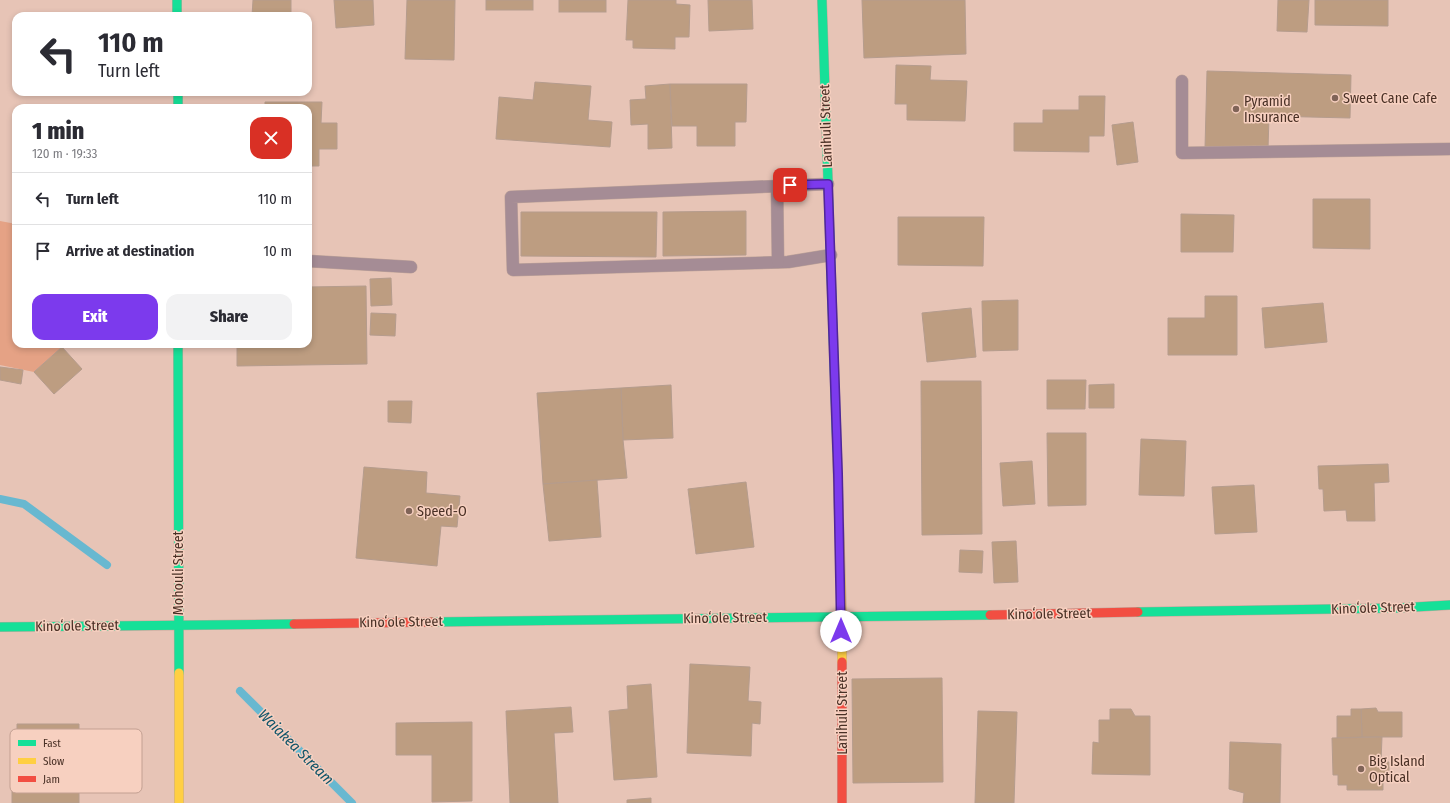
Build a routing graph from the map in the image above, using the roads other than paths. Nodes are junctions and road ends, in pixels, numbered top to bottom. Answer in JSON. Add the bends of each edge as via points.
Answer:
{"nodes":[{"id":1,"x":177,"y":0,"type":"edge"},
{"id":2,"x":822,"y":0,"type":"edge"},
{"id":3,"x":177,"y":12,"type":"edge"},
{"id":4,"x":1182,"y":81,"type":"dead end"},
{"id":5,"x":1450,"y":150,"type":"edge"},
{"id":6,"x":828,"y":184,"type":"junction"},
{"id":7,"x":777,"y":186,"type":"junction"},
{"id":8,"x":831,"y":255,"type":"junction"},
{"id":9,"x":312,"y":261,"type":"edge"},
{"id":10,"x":778,"y":262,"type":"junction"},
{"id":11,"x":411,"y":267,"type":"dead end"},
{"id":12,"x":178,"y":348,"type":"edge"},
{"id":13,"x":1450,"y":605,"type":"edge"},
{"id":14,"x":842,"y":617,"type":"junction"},
{"id":15,"x":178,"y":624,"type":"junction"},
{"id":16,"x":0,"y":628,"type":"edge"},
{"id":17,"x":179,"y":803,"type":"edge"},
{"id":18,"x":842,"y":803,"type":"edge"}],
"edges":[{"from":1,"to":3,"type":"street"},
{"from":2,"to":6,"type":"street","name":"Lanihuli Street"},
{"from":4,"to":5,"type":"lane","via":[[1182,153]]},
{"from":6,"to":7,"type":"lane"},
{"from":6,"to":8,"type":"street","name":"Lanihuli Street"},
{"from":7,"to":10,"type":"lane"},
{"from":7,"to":10,"type":"lane","via":[[510,197],[512,270]]},
{"from":8,"to":10,"type":"lane"},
{"from":8,"to":14,"type":"street","name":"Lanihuli Street"},
{"from":9,"to":11,"type":"lane"},
{"from":12,"to":15,"type":"street","name":"Mohouli Street"},
{"from":13,"to":14,"type":"street","name":"Kinoʻole Street"},
{"from":14,"to":15,"type":"street","name":"Kinoʻole Street"},
{"from":14,"to":18,"type":"street","name":"Lanihuli Street"},
{"from":15,"to":16,"type":"street","name":"Kinoʻole Street"},
{"from":15,"to":17,"type":"street","name":"Mohouli Street"}]}
